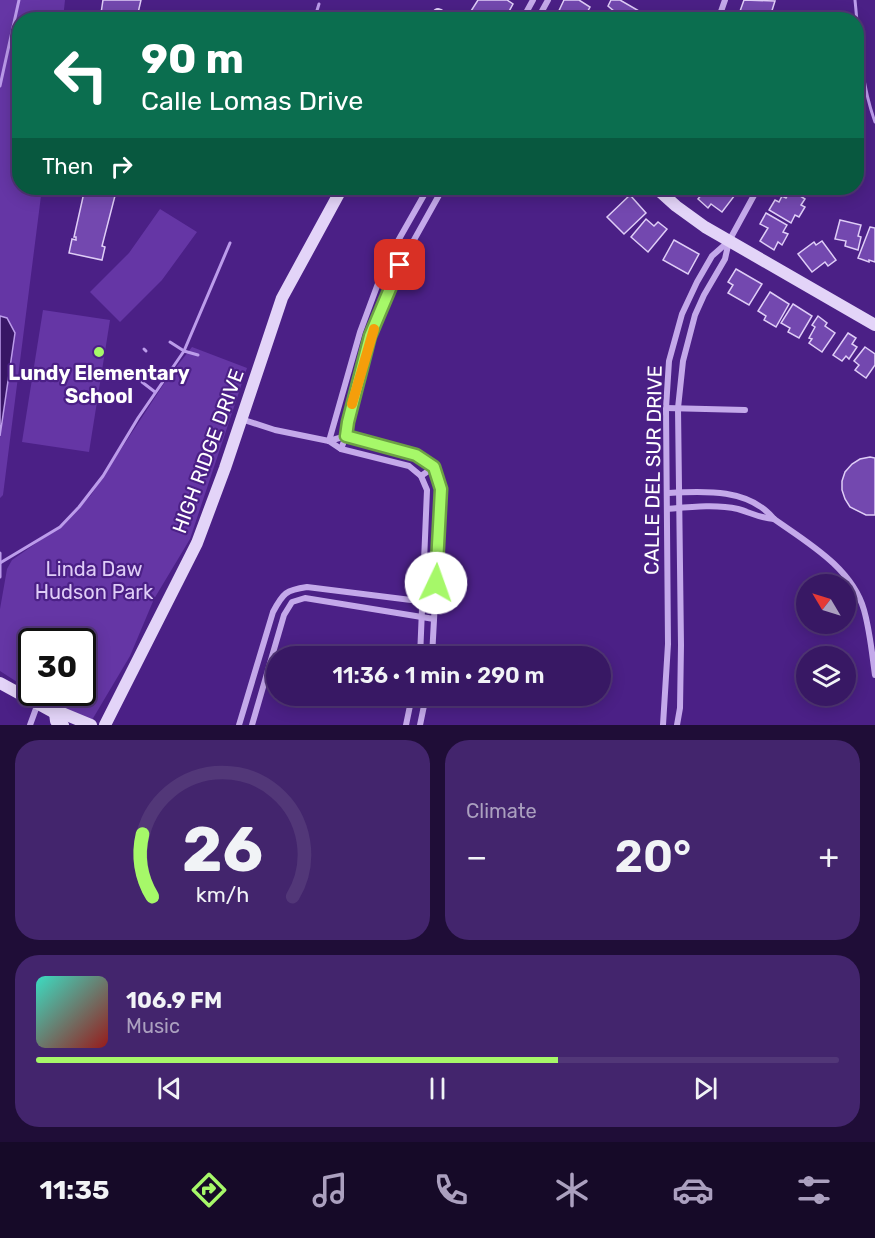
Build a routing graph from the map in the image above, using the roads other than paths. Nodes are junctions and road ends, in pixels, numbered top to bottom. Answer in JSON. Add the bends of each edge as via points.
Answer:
{"nodes":[{"id":1,"x":338,"y":195,"type":"edge"},
{"id":2,"x":424,"y":195,"type":"edge"},
{"id":3,"x":439,"y":195,"type":"edge"},
{"id":4,"x":664,"y":195,"type":"edge"},
{"id":5,"x":754,"y":195,"type":"edge"},
{"id":6,"x":729,"y":241,"type":"junction"},
{"id":7,"x":371,"y":302,"type":"junction"},
{"id":8,"x":383,"y":307,"type":"junction"},
{"id":9,"x":875,"y":325,"type":"edge"},
{"id":10,"x":666,"y":408,"type":"junction"},
{"id":11,"x":678,"y":408,"type":"junction"},
{"id":12,"x":745,"y":410,"type":"dead end"},
{"id":13,"x":241,"y":418,"type":"junction"},
{"id":14,"x":346,"y":436,"type":"junction"},
{"id":15,"x":329,"y":441,"type":"junction"},
{"id":16,"x":341,"y":449,"type":"junction"},
{"id":17,"x":434,"y":467,"type":"junction"},
{"id":18,"x":421,"y":476,"type":"junction"},
{"id":19,"x":679,"y":492,"type":"junction"},
{"id":20,"x":667,"y":493,"type":"junction"},
{"id":21,"x":750,"y":500,"type":"junction"},
{"id":22,"x":680,"y":508,"type":"junction"},
{"id":23,"x":667,"y":509,"type":"junction"},
{"id":24,"x":745,"y":512,"type":"junction"},
{"id":25,"x":774,"y":519,"type":"junction"},
{"id":26,"x":426,"y":525,"type":"junction"},
{"id":27,"x":439,"y":525,"type":"junction"},
{"id":28,"x":285,"y":594,"type":"junction"},
{"id":29,"x":423,"y":601,"type":"junction"},
{"id":30,"x":292,"y":602,"type":"junction"},
{"id":31,"x":435,"y":603,"type":"junction"},
{"id":32,"x":422,"y":617,"type":"junction"},
{"id":33,"x":434,"y":619,"type":"junction"},
{"id":34,"x":668,"y":644,"type":"junction"},
{"id":35,"x":681,"y":645,"type":"junction"},
{"id":36,"x":421,"y":646,"type":"edge"},
{"id":37,"x":433,"y":646,"type":"edge"},
{"id":38,"x":875,"y":675,"type":"edge"},
{"id":39,"x":0,"y":683,"type":"edge"},
{"id":40,"x":18,"y":692,"type":"edge"},
{"id":41,"x":37,"y":706,"type":"edge"},
{"id":42,"x":43,"y":706,"type":"edge"},
{"id":43,"x":410,"y":706,"type":"edge"},
{"id":44,"x":424,"y":706,"type":"edge"},
{"id":45,"x":55,"y":714,"type":"junction"},
{"id":46,"x":30,"y":725,"type":"edge"},
{"id":47,"x":63,"y":725,"type":"edge"},
{"id":48,"x":92,"y":725,"type":"edge"},
{"id":49,"x":105,"y":725,"type":"edge"},
{"id":50,"x":239,"y":725,"type":"edge"},
{"id":51,"x":252,"y":725,"type":"edge"},
{"id":52,"x":406,"y":725,"type":"edge"},
{"id":53,"x":420,"y":725,"type":"edge"},
{"id":54,"x":663,"y":725,"type":"edge"},
{"id":55,"x":677,"y":725,"type":"edge"}],
"edges":[{"from":1,"to":13,"type":"street","name":"HIGH RIDGE DRIVE","via":[[282,298]]},
{"from":2,"to":7,"type":"street","via":[[386,262]]},
{"from":3,"to":8,"type":"street","via":[[400,265]]},
{"from":4,"to":6,"type":"street"},
{"from":5,"to":6,"type":"street","name":"CALLE DEL SUR DRIVE"},
{"from":6,"to":9,"type":"street"},
{"from":6,"to":10,"type":"street","name":"CALLE DEL SUR DRIVE","via":[[712,256],[682,314],[669,361]]},
{"from":6,"to":11,"type":"street","name":"CALLE DEL SUR DRIVE","via":[[725,260],[704,295],[688,334]]},
{"from":7,"to":8,"type":"street"},
{"from":7,"to":15,"type":"street"},
{"from":8,"to":14,"type":"street","via":[[370,336]]},
{"from":10,"to":11,"type":"street"},
{"from":10,"to":20,"type":"street","name":"CALLE DEL SUR DRIVE"},
{"from":11,"to":12,"type":"street"},
{"from":11,"to":19,"type":"street","name":"CALLE DEL SUR DRIVE"},
{"from":13,"to":15,"type":"street","via":[[275,430]]},
{"from":13,"to":49,"type":"street","name":"HIGH RIDGE DRIVE","via":[[197,543]]},
{"from":14,"to":15,"type":"street"},
{"from":14,"to":16,"type":"street"},
{"from":14,"to":17,"type":"street","via":[[416,455]]},
{"from":15,"to":16,"type":"street"},
{"from":16,"to":18,"type":"street","via":[[409,466]]},
{"from":17,"to":18,"type":"street"},
{"from":17,"to":27,"type":"street","via":[[441,489]]},
{"from":18,"to":26,"type":"street","via":[[427,489]]},
{"from":19,"to":20,"type":"street"},
{"from":19,"to":21,"type":"street","via":[[727,493]]},
{"from":19,"to":22,"type":"street","name":"CALLE DEL SUR DRIVE"},
{"from":20,"to":23,"type":"street","name":"CALLE DEL SUR DRIVE"},
{"from":21,"to":24,"type":"street"},
{"from":21,"to":25,"type":"street"},
{"from":22,"to":23,"type":"street"},
{"from":22,"to":24,"type":"street","via":[[716,507]]},
{"from":22,"to":35,"type":"street","name":"CALLE DEL SUR DRIVE"},
{"from":23,"to":34,"type":"street","name":"CALLE DEL SUR DRIVE"},
{"from":24,"to":25,"type":"street"},
{"from":25,"to":38,"type":"street","via":[[836,566],[854,587],[864,609]]},
{"from":26,"to":27,"type":"street"},
{"from":26,"to":29,"type":"street"},
{"from":27,"to":31,"type":"street"},
{"from":28,"to":29,"type":"street","via":[[307,587]]},
{"from":28,"to":30,"type":"street"},
{"from":28,"to":50,"type":"street","via":[[273,612]]},
{"from":29,"to":31,"type":"street"},
{"from":29,"to":32,"type":"street"},
{"from":30,"to":32,"type":"street","via":[[305,598]]},
{"from":30,"to":51,"type":"street","via":[[281,626]]},
{"from":31,"to":33,"type":"street"},
{"from":32,"to":33,"type":"street"},
{"from":32,"to":36,"type":"street"},
{"from":33,"to":37,"type":"street"},
{"from":34,"to":35,"type":"street"},
{"from":34,"to":54,"type":"street","name":"CALLE DEL SUR DRIVE"},
{"from":35,"to":55,"type":"street","name":"CALLE DEL SUR DRIVE"},
{"from":39,"to":40,"type":"street"},
{"from":41,"to":46,"type":"street"},
{"from":42,"to":45,"type":"street"},
{"from":43,"to":52,"type":"street"},
{"from":44,"to":53,"type":"street"},
{"from":45,"to":47,"type":"street","via":[[56,721]]},
{"from":45,"to":48,"type":"street","via":[[62,712]]}]}
